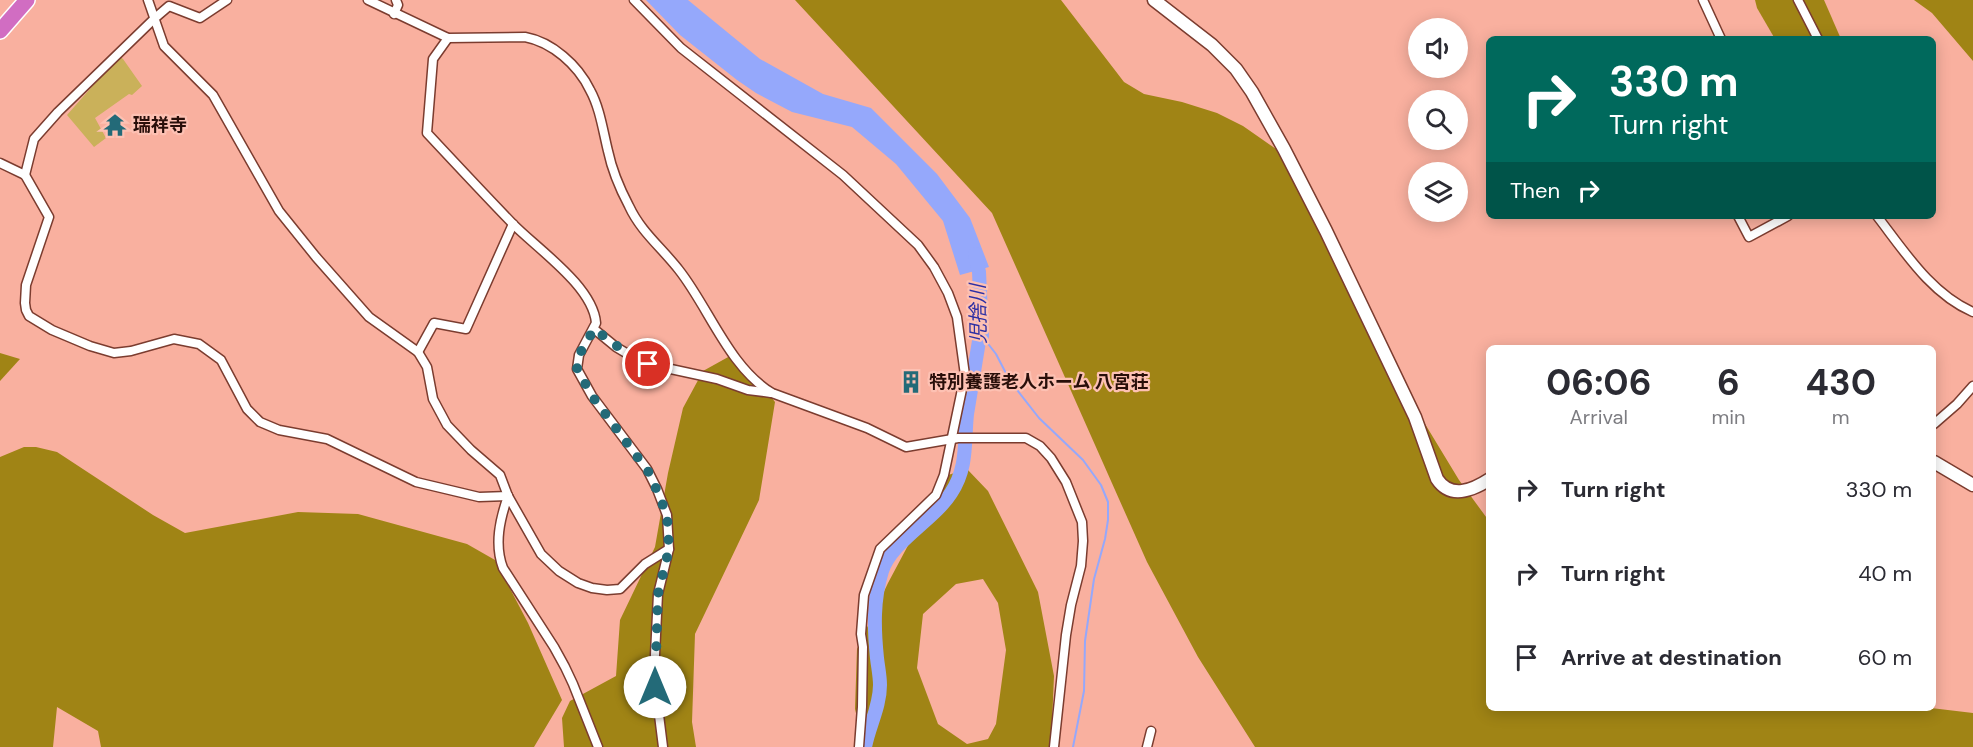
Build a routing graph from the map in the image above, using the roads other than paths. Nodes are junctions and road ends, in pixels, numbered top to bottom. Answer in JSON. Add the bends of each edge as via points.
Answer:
{"nodes":[{"id":1,"x":27,"y":0,"type":"edge"},
{"id":2,"x":148,"y":0,"type":"edge"},
{"id":3,"x":227,"y":0,"type":"edge"},
{"id":4,"x":368,"y":0,"type":"edge"},
{"id":5,"x":396,"y":0,"type":"edge"},
{"id":6,"x":634,"y":0,"type":"edge"},
{"id":7,"x":1154,"y":0,"type":"edge"},
{"id":8,"x":1703,"y":0,"type":"edge"},
{"id":9,"x":1798,"y":0,"type":"edge"},
{"id":10,"x":394,"y":14,"type":"junction"},
{"id":11,"x":155,"y":18,"type":"junction"},
{"id":12,"x":0,"y":31,"type":"edge"},
{"id":13,"x":1721,"y":36,"type":"edge"},
{"id":14,"x":1816,"y":36,"type":"edge"},
{"id":15,"x":448,"y":39,"type":"junction"},
{"id":16,"x":0,"y":163,"type":"edge"},
{"id":17,"x":25,"y":175,"type":"junction"},
{"id":18,"x":1740,"y":219,"type":"edge"},
{"id":19,"x":1782,"y":219,"type":"edge"},
{"id":20,"x":1879,"y":219,"type":"edge"},
{"id":21,"x":513,"y":224,"type":"junction"},
{"id":22,"x":1973,"y":312,"type":"edge"},
{"id":23,"x":594,"y":329,"type":"junction"},
{"id":24,"x":418,"y":352,"type":"junction"},
{"id":25,"x":1973,"y":386,"type":"edge"},
{"id":26,"x":772,"y":393,"type":"junction"},
{"id":27,"x":1936,"y":422,"type":"edge"},
{"id":28,"x":955,"y":439,"type":"junction"},
{"id":29,"x":1936,"y":463,"type":"edge"},
{"id":30,"x":1486,"y":481,"type":"edge"},
{"id":31,"x":1973,"y":485,"type":"edge"},
{"id":32,"x":508,"y":496,"type":"junction"},
{"id":33,"x":669,"y":549,"type":"junction"},
{"id":34,"x":1151,"y":731,"type":"dead end"},
{"id":35,"x":598,"y":747,"type":"edge"},
{"id":36,"x":663,"y":747,"type":"edge"},
{"id":37,"x":859,"y":747,"type":"edge"},
{"id":38,"x":1054,"y":747,"type":"edge"},
{"id":39,"x":1147,"y":747,"type":"edge"}],
"edges":[{"from":1,"to":12,"type":"highway"},
{"from":2,"to":11,"type":"street"},
{"from":3,"to":11,"type":"street","via":[[200,18],[170,6]]},
{"from":4,"to":10,"type":"street"},
{"from":5,"to":10,"type":"street"},
{"from":6,"to":28,"type":"street","via":[[681,48],[843,175],[927,255],[960,325],[965,375]]},
{"from":7,"to":30,"type":"street","via":[[1224,57],[1252,92],[1326,231],[1415,417],[1437,479],[1444,488],[1456,490],[1475,488]]},
{"from":8,"to":13,"type":"street"},
{"from":9,"to":14,"type":"street"},
{"from":10,"to":15,"type":"street"},
{"from":11,"to":17,"type":"street","via":[[34,139]]},
{"from":11,"to":24,"type":"street","via":[[164,46],[213,95],[279,211],[369,317]]},
{"from":15,"to":21,"type":"street","via":[[433,59],[427,133]]},
{"from":15,"to":26,"type":"street","via":[[533,39],[560,53],[572,65],[590,88],[608,154],[636,219],[678,268],[726,344],[755,380]]},
{"from":16,"to":17,"type":"street"},
{"from":17,"to":32,"type":"street","via":[[49,217],[24,297],[26,310],[35,321],[114,353],[174,339],[200,344],[221,360],[247,409],[260,422],[279,430],[327,439],[416,482],[479,497]]},
{"from":18,"to":19,"type":"street","via":[[1749,237]]},
{"from":20,"to":22,"type":"street","via":[[1924,275],[1956,304]]},
{"from":21,"to":23,"type":"street","via":[[568,273],[594,313]]},
{"from":21,"to":24,"type":"street","via":[[466,329],[434,323]]},
{"from":23,"to":26,"type":"street","via":[[642,363]]},
{"from":23,"to":33,"type":"street","via":[[579,355],[577,369],[592,396],[650,474],[667,515]]},
{"from":24,"to":32,"type":"street","via":[[428,367],[433,399],[447,425],[500,475]]},
{"from":25,"to":27,"type":"street"},
{"from":26,"to":28,"type":"street","via":[[867,428],[906,447]]},
{"from":28,"to":37,"type":"street","via":[[936,495],[880,549],[864,595]]},
{"from":28,"to":38,"type":"street","via":[[1026,438],[1040,446],[1066,482],[1082,522],[1081,566],[1071,605]]},
{"from":29,"to":31,"type":"street"},
{"from":32,"to":33,"type":"street","via":[[541,554],[559,571],[586,586],[620,589],[645,564]]},
{"from":32,"to":35,"type":"street","via":[[498,538],[503,568],[554,647]]},
{"from":33,"to":36,"type":"street","via":[[658,594],[655,660]]},
{"from":34,"to":39,"type":"street"}]}
